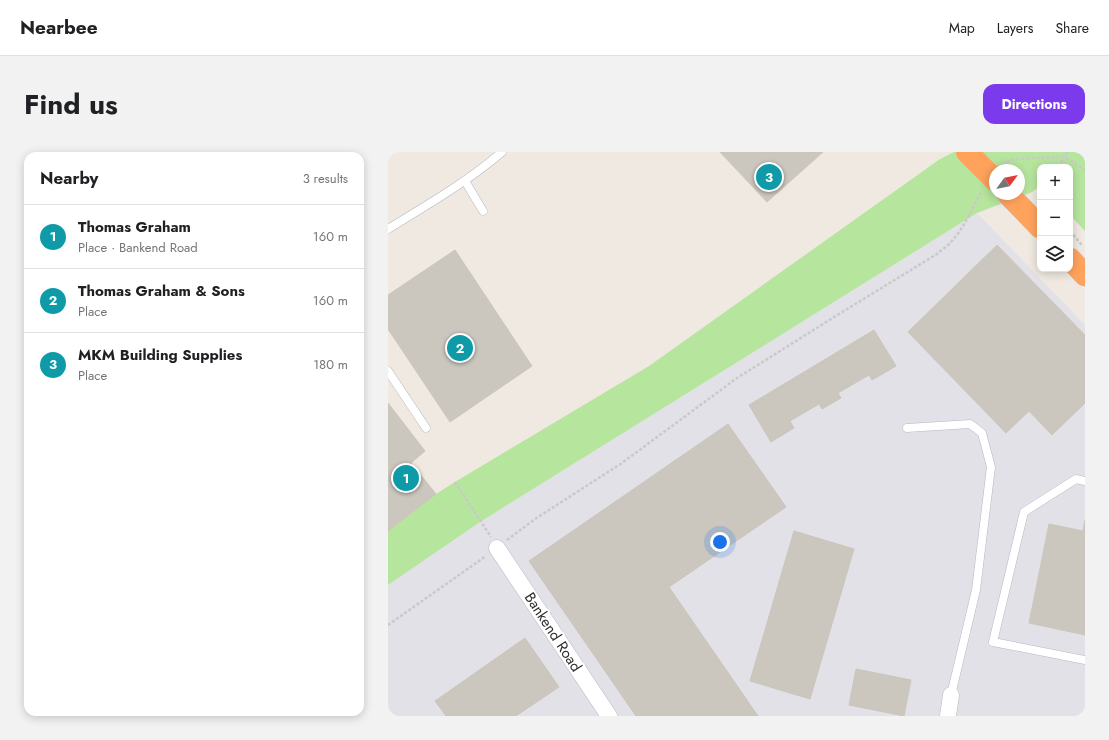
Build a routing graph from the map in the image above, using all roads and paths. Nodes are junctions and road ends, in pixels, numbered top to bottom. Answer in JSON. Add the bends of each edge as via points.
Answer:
{"nodes":[{"id":1,"x":502,"y":152,"type":"edge"},
{"id":2,"x":967,"y":152,"type":"edge"},
{"id":3,"x":1068,"y":152,"type":"edge"},
{"id":4,"x":1064,"y":156,"type":"junction"},
{"id":5,"x":1006,"y":162,"type":"dead end"},
{"id":6,"x":1060,"y":164,"type":"edge"},
{"id":7,"x":1085,"y":170,"type":"edge"},
{"id":8,"x":465,"y":181,"type":"junction"},
{"id":9,"x":989,"y":183,"type":"edge"},
{"id":10,"x":989,"y":185,"type":"edge"},
{"id":11,"x":1014,"y":200,"type":"edge"},
{"id":12,"x":483,"y":211,"type":"dead end"},
{"id":13,"x":1037,"y":223,"type":"edge"},
{"id":14,"x":388,"y":229,"type":"edge"},
{"id":15,"x":1073,"y":262,"type":"edge"},
{"id":16,"x":1085,"y":275,"type":"edge"},
{"id":17,"x":388,"y":371,"type":"edge"},
{"id":18,"x":426,"y":428,"type":"dead end"},
{"id":19,"x":907,"y":428,"type":"dead end"},
{"id":20,"x":1085,"y":481,"type":"edge"},
{"id":21,"x":455,"y":482,"type":"dead end"},
{"id":22,"x":497,"y":548,"type":"junction"},
{"id":23,"x":388,"y":625,"type":"edge"},
{"id":24,"x":1085,"y":660,"type":"edge"},
{"id":25,"x":951,"y":695,"type":"joint"},
{"id":26,"x":609,"y":716,"type":"edge"},
{"id":27,"x":948,"y":716,"type":"edge"}],
"edges":[{"from":1,"to":8,"type":"lane"},
{"from":2,"to":9,"type":"highway","bridge":true},
{"from":3,"to":4,"type":"path"},
{"from":4,"to":5,"type":"path","via":[[1023,158]]},
{"from":4,"to":6,"type":"path"},
{"from":4,"to":7,"type":"path"},
{"from":8,"to":12,"type":"lane"},
{"from":8,"to":14,"type":"lane"},
{"from":10,"to":22,"type":"path","via":[[951,242],[937,254],[737,378],[622,463],[534,519]]},
{"from":11,"to":13,"type":"highway"},
{"from":15,"to":16,"type":"highway"},
{"from":17,"to":18,"type":"lane"},
{"from":19,"to":25,"type":"lane","via":[[970,424],[982,433],[991,467],[976,590]]},
{"from":20,"to":24,"type":"lane","via":[[1076,479],[1024,512],[994,642]]},
{"from":21,"to":22,"type":"path"},
{"from":22,"to":23,"type":"path"},
{"from":22,"to":26,"type":"street","name":"Bankend Road"},
{"from":25,"to":27,"type":"street"}]}
